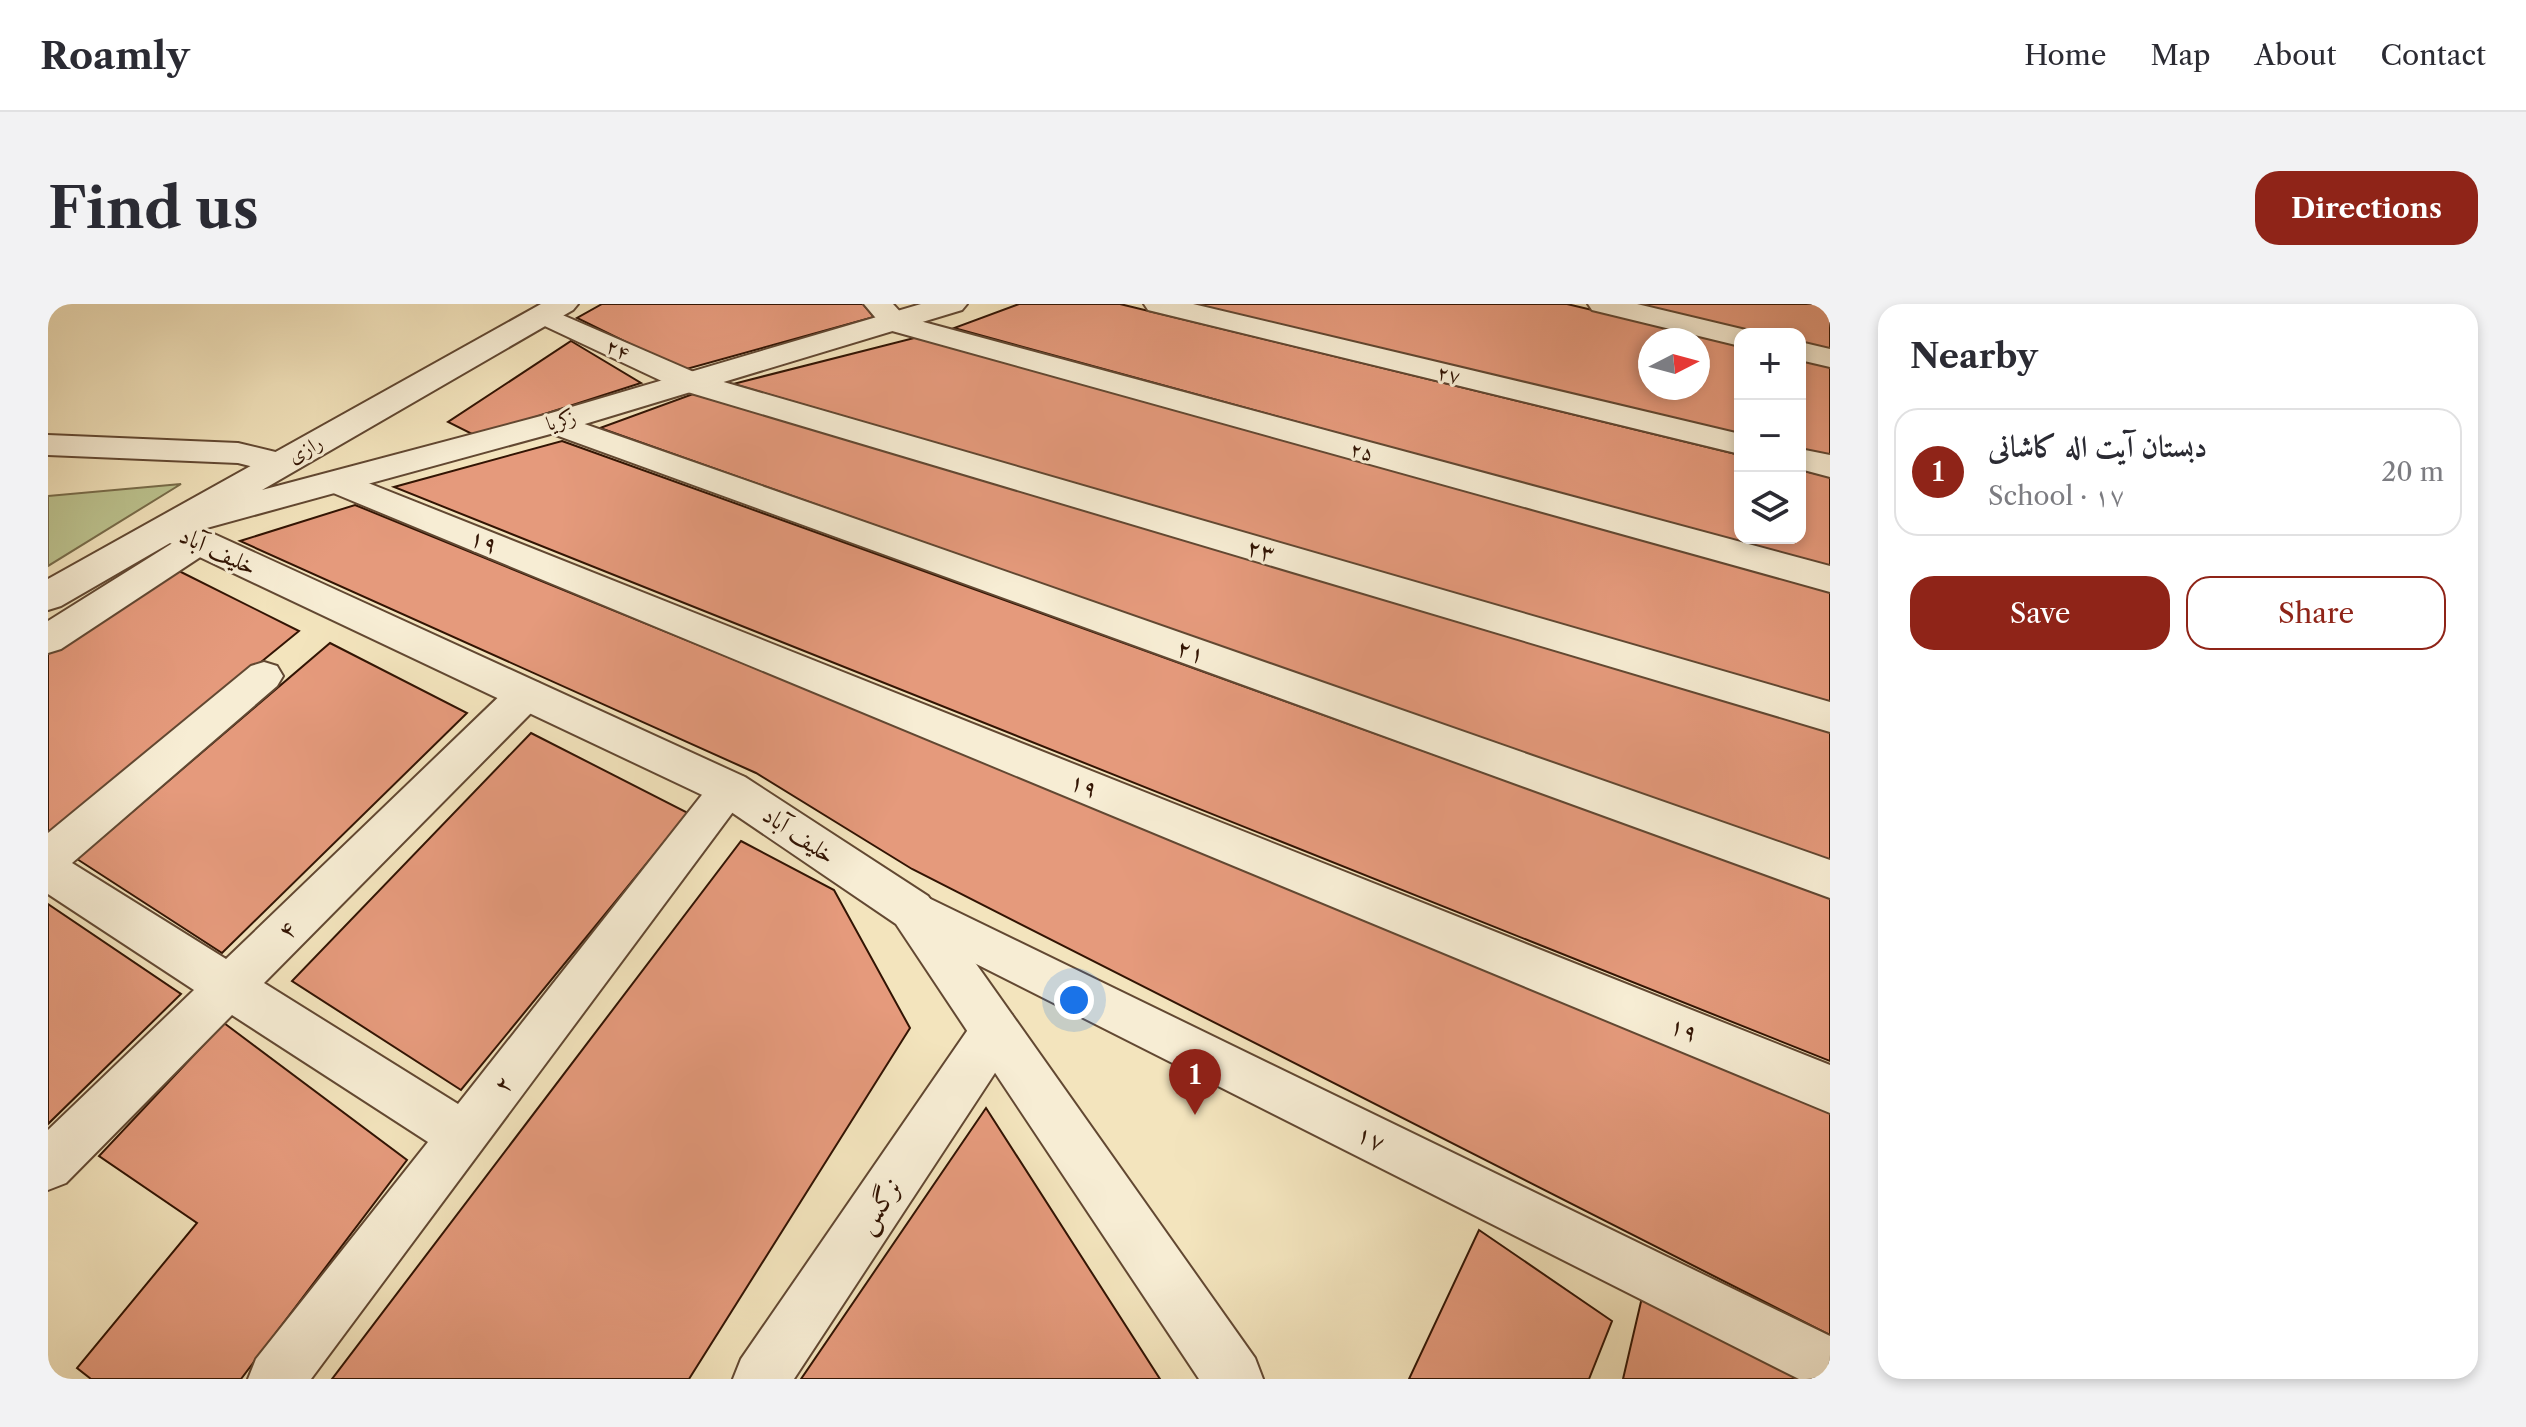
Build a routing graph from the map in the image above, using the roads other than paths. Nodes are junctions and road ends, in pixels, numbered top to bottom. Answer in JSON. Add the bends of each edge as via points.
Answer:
{"nodes":[{"id":1,"x":952,"y":304,"type":"edge"},
{"id":2,"x":1158,"y":304,"type":"edge"},
{"id":3,"x":1602,"y":304,"type":"edge"},
{"id":4,"x":554,"y":309,"type":"edge"},
{"id":5,"x":887,"y":314,"type":"edge"},
{"id":6,"x":1734,"y":336,"type":"edge"},
{"id":7,"x":1806,"y":352,"type":"edge"},
{"id":8,"x":1830,"y":358,"type":"edge"},
{"id":9,"x":692,"y":383,"type":"junction"},
{"id":10,"x":553,"y":423,"type":"junction"},
{"id":11,"x":1734,"y":443,"type":"edge"},
{"id":12,"x":48,"y":445,"type":"edge"},
{"id":13,"x":1806,"y":460,"type":"edge"},
{"id":14,"x":281,"y":463,"type":"junction"},
{"id":15,"x":1830,"y":466,"type":"edge"},
{"id":16,"x":338,"y":482,"type":"junction"},
{"id":17,"x":183,"y":535,"type":"junction"},
{"id":18,"x":1830,"y":579,"type":"edge"},
{"id":19,"x":48,"y":596,"type":"edge"},
{"id":20,"x":48,"y":639,"type":"edge"},
{"id":21,"x":264,"y":676,"type":"dead end"},
{"id":22,"x":526,"y":694,"type":"junction"},
{"id":23,"x":1830,"y":717,"type":"edge"},
{"id":24,"x":730,"y":789,"type":"junction"},
{"id":25,"x":48,"y":858,"type":"edge"},
{"id":26,"x":48,"y":871,"type":"edge"},
{"id":27,"x":1830,"y":879,"type":"edge"},
{"id":28,"x":912,"y":910,"type":"junction"},
{"id":29,"x":227,"y":988,"type":"junction"},
{"id":30,"x":995,"y":1031,"type":"junction"},
{"id":31,"x":1830,"y":1089,"type":"edge"},
{"id":32,"x":463,"y":1136,"type":"junction"},
{"id":33,"x":48,"y":1165,"type":"edge"},
{"id":34,"x":1830,"y":1365,"type":"edge"},
{"id":35,"x":276,"y":1379,"type":"edge"},
{"id":36,"x":761,"y":1379,"type":"edge"},
{"id":37,"x":1234,"y":1379,"type":"edge"}],
"edges":[{"from":1,"to":5,"type":"street","name":"زکریا"},
{"from":2,"to":11,"type":"street","name":"۲۷"},
{"from":3,"to":6,"type":"street"},
{"from":4,"to":9,"type":"street","name":"۲۴"},
{"from":4,"to":14,"type":"street","name":"رازی"},
{"from":5,"to":9,"type":"street","name":"زکریا"},
{"from":5,"to":18,"type":"street","name":"۲۵"},
{"from":7,"to":8,"type":"street"},
{"from":9,"to":10,"type":"street","name":"زکریا"},
{"from":9,"to":23,"type":"street","name":"۲۳"},
{"from":10,"to":16,"type":"street","name":"زکریا"},
{"from":10,"to":27,"type":"street","name":"۲۱"},
{"from":12,"to":14,"type":"street","via":[[238,453]]},
{"from":13,"to":15,"type":"street"},
{"from":14,"to":17,"type":"street","name":"رازی"},
{"from":16,"to":17,"type":"street","name":"زکریا"},
{"from":16,"to":31,"type":"street","name":"۱۹"},
{"from":17,"to":19,"type":"street","name":"رازی"},
{"from":17,"to":20,"type":"street"},
{"from":17,"to":22,"type":"street","name":"خلیف آباد"},
{"from":21,"to":25,"type":"street"},
{"from":22,"to":24,"type":"street","name":"خلیف آباد"},
{"from":22,"to":29,"type":"street","name":"۴"},
{"from":24,"to":28,"type":"street","name":"خلیف آباد"},
{"from":24,"to":32,"type":"street","name":"۲"},
{"from":26,"to":29,"type":"street"},
{"from":28,"to":30,"type":"street","name":"خلیف آباد"},
{"from":28,"to":34,"type":"street","name":"۱۷"},
{"from":29,"to":32,"type":"street"},
{"from":29,"to":33,"type":"street","name":"۴"},
{"from":30,"to":36,"type":"street","name":"نرگس"},
{"from":30,"to":37,"type":"street","name":"خلیف آباد"},
{"from":32,"to":35,"type":"street","name":"۲"}]}
